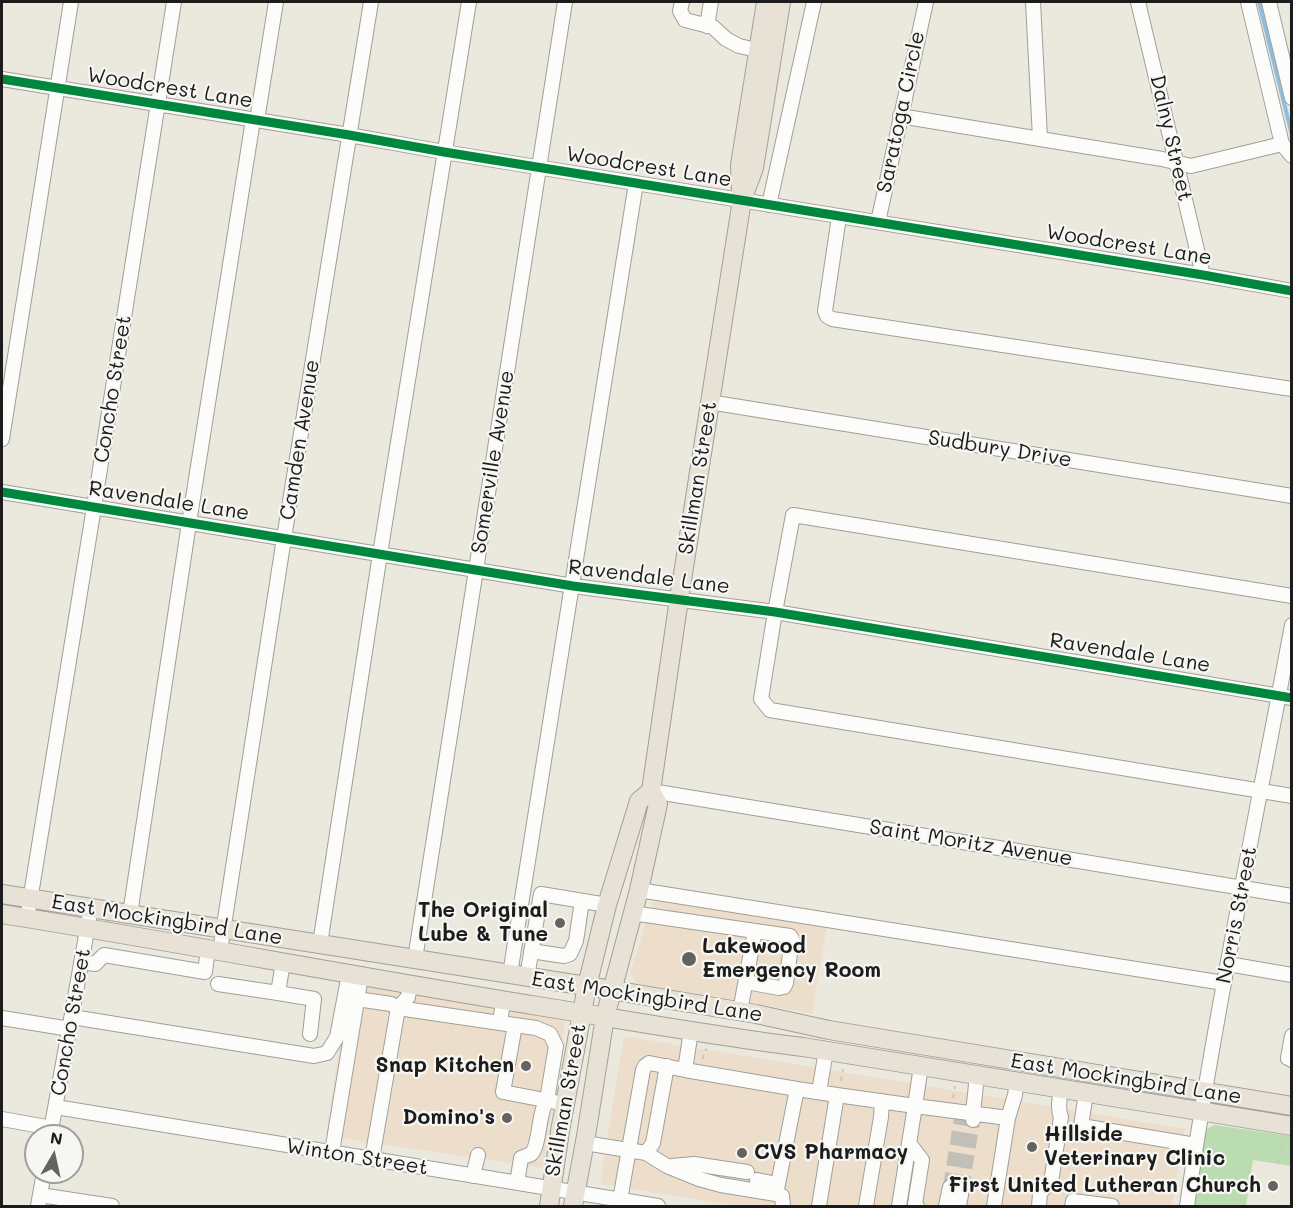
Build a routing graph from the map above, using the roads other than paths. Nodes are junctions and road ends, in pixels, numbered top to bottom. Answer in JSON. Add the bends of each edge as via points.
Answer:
{"nodes":[{"id":1,"x":71,"y":2,"type":"edge"},
{"id":2,"x":174,"y":2,"type":"edge"},
{"id":3,"x":276,"y":2,"type":"edge"},
{"id":4,"x":371,"y":2,"type":"edge"},
{"id":5,"x":469,"y":2,"type":"edge"},
{"id":6,"x":565,"y":2,"type":"edge"},
{"id":7,"x":682,"y":2,"type":"edge"},
{"id":8,"x":711,"y":2,"type":"edge"},
{"id":9,"x":766,"y":2,"type":"edge"},
{"id":10,"x":782,"y":2,"type":"edge"},
{"id":11,"x":814,"y":2,"type":"edge"},
{"id":12,"x":926,"y":2,"type":"edge"},
{"id":13,"x":1033,"y":2,"type":"edge"},
{"id":14,"x":1138,"y":2,"type":"edge"},
{"id":15,"x":1248,"y":2,"type":"edge"},
{"id":16,"x":1269,"y":2,"type":"edge"},
{"id":17,"x":707,"y":26,"type":"junction"},
{"id":18,"x":765,"y":52,"type":"junction"},
{"id":19,"x":2,"y":79,"type":"edge"},
{"id":20,"x":58,"y":88,"type":"junction"},
{"id":21,"x":1292,"y":98,"type":"edge"},
{"id":22,"x":158,"y":105,"type":"junction"},
{"id":23,"x":900,"y":116,"type":"junction"},
{"id":24,"x":255,"y":120,"type":"junction"},
{"id":25,"x":349,"y":135,"type":"junction"},
{"id":26,"x":1040,"y":138,"type":"junction"},
{"id":27,"x":1282,"y":144,"type":"junction"},
{"id":28,"x":444,"y":152,"type":"junction"},
{"id":29,"x":1292,"y":156,"type":"edge"},
{"id":30,"x":1176,"y":162,"type":"junction"},
{"id":31,"x":540,"y":168,"type":"junction"},
{"id":32,"x":636,"y":183,"type":"junction"},
{"id":33,"x":742,"y":201,"type":"junction"},
{"id":34,"x":769,"y":205,"type":"junction"},
{"id":35,"x":838,"y":217,"type":"junction"},
{"id":36,"x":878,"y":222,"type":"junction"},
{"id":37,"x":1203,"y":275,"type":"junction"},
{"id":38,"x":1292,"y":291,"type":"edge"},
{"id":39,"x":1292,"y":389,"type":"edge"},
{"id":40,"x":709,"y":402,"type":"junction"},
{"id":41,"x":2,"y":439,"type":"edge"},
{"id":42,"x":2,"y":492,"type":"edge"},
{"id":43,"x":1292,"y":496,"type":"edge"},
{"id":44,"x":94,"y":507,"type":"junction"},
{"id":45,"x":189,"y":523,"type":"junction"},
{"id":46,"x":284,"y":538,"type":"junction"},
{"id":47,"x":380,"y":554,"type":"junction"},
{"id":48,"x":476,"y":570,"type":"junction"},
{"id":49,"x":573,"y":586,"type":"junction"},
{"id":50,"x":1292,"y":596,"type":"edge"},
{"id":51,"x":679,"y":599,"type":"junction"},
{"id":52,"x":775,"y":612,"type":"junction"},
{"id":53,"x":1292,"y":625,"type":"edge"},
{"id":54,"x":1285,"y":697,"type":"edge"},
{"id":55,"x":1261,"y":790,"type":"junction"},
{"id":56,"x":651,"y":791,"type":"junction"},
{"id":57,"x":1292,"y":796,"type":"edge"},
{"id":58,"x":1242,"y":888,"type":"junction"},
{"id":59,"x":639,"y":890,"type":"junction"},
{"id":60,"x":2,"y":894,"type":"edge"},
{"id":61,"x":1292,"y":896,"type":"edge"},
{"id":62,"x":31,"y":898,"type":"junction"},
{"id":63,"x":582,"y":900,"type":"junction"},
{"id":64,"x":607,"y":905,"type":"junction"},
{"id":65,"x":91,"y":908,"type":"junction"},
{"id":66,"x":632,"y":913,"type":"junction"},
{"id":67,"x":2,"y":914,"type":"edge"},
{"id":68,"x":130,"y":914,"type":"junction"},
{"id":69,"x":28,"y":918,"type":"junction"},
{"id":70,"x":87,"y":928,"type":"junction"},
{"id":71,"x":578,"y":928,"type":"junction"},
{"id":72,"x":224,"y":929,"type":"junction"},
{"id":73,"x":755,"y":931,"type":"junction"},
{"id":74,"x":600,"y":932,"type":"junction"},
{"id":75,"x":320,"y":944,"type":"junction"},
{"id":76,"x":214,"y":950,"type":"junction"},
{"id":77,"x":531,"y":951,"type":"junction"},
{"id":78,"x":415,"y":959,"type":"junction"},
{"id":79,"x":81,"y":962,"type":"junction"},
{"id":80,"x":283,"y":962,"type":"junction"},
{"id":81,"x":1228,"y":964,"type":"junction"},
{"id":82,"x":355,"y":975,"type":"junction"},
{"id":83,"x":518,"y":975,"type":"junction"},
{"id":84,"x":1292,"y":975,"type":"edge"},
{"id":85,"x":746,"y":982,"type":"junction"},
{"id":86,"x":1224,"y":983,"type":"junction"},
{"id":87,"x":218,"y":984,"type":"dead end"},
{"id":88,"x":410,"y":986,"type":"junction"},
{"id":89,"x":587,"y":986,"type":"junction"},
{"id":90,"x":612,"y":990,"type":"junction"},
{"id":91,"x":278,"y":993,"type":"junction"},
{"id":92,"x":357,"y":999,"type":"junction"},
{"id":93,"x":503,"y":1000,"type":"junction"},
{"id":94,"x":540,"y":1006,"type":"junction"},
{"id":95,"x":398,"y":1008,"type":"junction"},
{"id":96,"x":740,"y":1011,"type":"junction"},
{"id":97,"x":581,"y":1014,"type":"junction"},
{"id":98,"x":605,"y":1017,"type":"junction"},
{"id":99,"x":2,"y":1018,"type":"edge"},
{"id":100,"x":71,"y":1023,"type":"junction"},
{"id":101,"x":500,"y":1023,"type":"junction"},
{"id":102,"x":515,"y":1025,"type":"junction"},
{"id":103,"x":536,"y":1028,"type":"junction"},
{"id":104,"x":829,"y":1030,"type":"junction"},
{"id":105,"x":691,"y":1032,"type":"junction"},
{"id":106,"x":310,"y":1034,"type":"dead end"},
{"id":107,"x":1292,"y":1036,"type":"edge"},
{"id":108,"x":826,"y":1051,"type":"junction"},
{"id":109,"x":981,"y":1055,"type":"junction"},
{"id":110,"x":1292,"y":1060,"type":"edge"},
{"id":111,"x":667,"y":1066,"type":"junction"},
{"id":112,"x":921,"y":1066,"type":"junction"},
{"id":113,"x":685,"y":1070,"type":"junction"},
{"id":114,"x":978,"y":1075,"type":"junction"},
{"id":115,"x":1017,"y":1082,"type":"junction"},
{"id":116,"x":1061,"y":1088,"type":"junction"},
{"id":117,"x":798,"y":1089,"type":"junction"},
{"id":118,"x":839,"y":1090,"type":"junction"},
{"id":119,"x":819,"y":1092,"type":"junction"},
{"id":120,"x":1205,"y":1092,"type":"junction"},
{"id":121,"x":1086,"y":1093,"type":"junction"},
{"id":122,"x":882,"y":1101,"type":"junction"},
{"id":123,"x":556,"y":1102,"type":"junction"},
{"id":124,"x":915,"y":1106,"type":"junction"},
{"id":125,"x":1292,"y":1106,"type":"edge"},
{"id":126,"x":56,"y":1107,"type":"junction"},
{"id":127,"x":1202,"y":1111,"type":"junction"},
{"id":128,"x":881,"y":1116,"type":"junction"},
{"id":129,"x":967,"y":1116,"type":"junction"},
{"id":130,"x":1008,"y":1118,"type":"junction"},
{"id":131,"x":2,"y":1119,"type":"edge"},
{"id":132,"x":53,"y":1124,"type":"edge"},
{"id":133,"x":24,"y":1125,"type":"edge"},
{"id":134,"x":1287,"y":1132,"type":"edge"},
{"id":135,"x":585,"y":1143,"type":"junction"},
{"id":136,"x":909,"y":1143,"type":"junction"},
{"id":137,"x":1196,"y":1145,"type":"junction"},
{"id":138,"x":629,"y":1150,"type":"junction"},
{"id":139,"x":332,"y":1152,"type":"junction"},
{"id":140,"x":646,"y":1154,"type":"junction"},
{"id":141,"x":478,"y":1155,"type":"dead end"},
{"id":142,"x":372,"y":1159,"type":"junction"},
{"id":143,"x":667,"y":1166,"type":"junction"},
{"id":144,"x":473,"y":1176,"type":"junction"},
{"id":145,"x":517,"y":1183,"type":"junction"},
{"id":146,"x":42,"y":1184,"type":"edge"},
{"id":147,"x":777,"y":1185,"type":"junction"},
{"id":148,"x":550,"y":1198,"type":"edge"},
{"id":149,"x":574,"y":1199,"type":"edge"},
{"id":150,"x":620,"y":1200,"type":"junction"},
{"id":151,"x":39,"y":1201,"type":"edge"},
{"id":152,"x":112,"y":1206,"type":"edge"},
{"id":153,"x":658,"y":1206,"type":"edge"},
{"id":154,"x":783,"y":1206,"type":"edge"},
{"id":155,"x":819,"y":1206,"type":"edge"},
{"id":156,"x":858,"y":1206,"type":"edge"},
{"id":157,"x":866,"y":1206,"type":"edge"},
{"id":158,"x":899,"y":1206,"type":"edge"},
{"id":159,"x":916,"y":1206,"type":"edge"},
{"id":160,"x":946,"y":1206,"type":"edge"},
{"id":161,"x":958,"y":1206,"type":"edge"},
{"id":162,"x":994,"y":1206,"type":"edge"},
{"id":163,"x":1039,"y":1206,"type":"edge"},
{"id":164,"x":1072,"y":1206,"type":"edge"},
{"id":165,"x":1112,"y":1206,"type":"edge"},
{"id":166,"x":1188,"y":1206,"type":"edge"}],
"edges":[{"from":1,"to":20,"type":"street"},
{"from":2,"to":22,"type":"street","name":"Concho Street"},
{"from":3,"to":24,"type":"street"},
{"from":4,"to":25,"type":"street","name":"Camden Avenue"},
{"from":5,"to":28,"type":"street"},
{"from":6,"to":31,"type":"street","name":"Somerville Avenue"},
{"from":7,"to":17,"type":"street","via":[[680,11],[685,20]]},
{"from":8,"to":17,"type":"street"},
{"from":9,"to":18,"type":"main road","name":"Skillman Street"},
{"from":10,"to":18,"type":"main road","name":"Skillman Street"},
{"from":11,"to":34,"type":"street"},
{"from":12,"to":23,"type":"street","name":"Saratoga Circle"},
{"from":13,"to":26,"type":"street"},
{"from":14,"to":30,"type":"street","name":"Dalny Street"},
{"from":15,"to":27,"type":"street"},
{"from":16,"to":21,"type":"street"},
{"from":17,"to":18,"type":"street","via":[[739,45]]},
{"from":18,"to":33,"type":"main road","name":"Skillman Street","via":[[754,168]]},
{"from":19,"to":20,"type":"street","name":"Woodcrest Lane"},
{"from":20,"to":22,"type":"street","name":"Woodcrest Lane"},
{"from":20,"to":41,"type":"street"},
{"from":22,"to":24,"type":"street","name":"Woodcrest Lane"},
{"from":22,"to":44,"type":"street","name":"Concho Street"},
{"from":23,"to":26,"type":"street"},
{"from":23,"to":36,"type":"street","name":"Saratoga Circle"},
{"from":24,"to":25,"type":"street","name":"Woodcrest Lane"},
{"from":24,"to":45,"type":"street"},
{"from":25,"to":28,"type":"street","name":"Woodcrest Lane"},
{"from":25,"to":46,"type":"street","name":"Camden Avenue"},
{"from":26,"to":30,"type":"street"},
{"from":27,"to":29,"type":"street"},
{"from":27,"to":30,"type":"street","via":[[1191,166]]},
{"from":28,"to":31,"type":"street","name":"Woodcrest Lane"},
{"from":28,"to":47,"type":"street"},
{"from":30,"to":37,"type":"street","name":"Dalny Street"},
{"from":31,"to":32,"type":"street","name":"Woodcrest Lane"},
{"from":31,"to":48,"type":"street","name":"Somerville Avenue"},
{"from":32,"to":33,"type":"street","name":"Woodcrest Lane"},
{"from":32,"to":49,"type":"street"},
{"from":33,"to":34,"type":"street","name":"Woodcrest Lane"},
{"from":33,"to":40,"type":"main road","name":"Skillman Street"},
{"from":34,"to":35,"type":"street","name":"Woodcrest Lane"},
{"from":35,"to":36,"type":"street","name":"Woodcrest Lane"},
{"from":35,"to":39,"type":"street","via":[[825,310],[832,319]]},
{"from":36,"to":37,"type":"street","name":"Woodcrest Lane"},
{"from":37,"to":38,"type":"street","name":"Woodcrest Lane"},
{"from":40,"to":43,"type":"street","name":"Sudbury Drive"},
{"from":40,"to":51,"type":"main road","name":"Skillman Street"},
{"from":42,"to":44,"type":"street","name":"Ravendale Lane"},
{"from":44,"to":45,"type":"street","name":"Ravendale Lane"},
{"from":44,"to":62,"type":"street","name":"Concho Street"},
{"from":45,"to":46,"type":"street","name":"Ravendale Lane"},
{"from":45,"to":68,"type":"street"},
{"from":46,"to":47,"type":"street","name":"Ravendale Lane"},
{"from":46,"to":72,"type":"street","name":"Camden Avenue"},
{"from":47,"to":48,"type":"street","name":"Ravendale Lane"},
{"from":47,"to":75,"type":"street"},
{"from":48,"to":49,"type":"street","name":"Ravendale Lane"},
{"from":48,"to":78,"type":"street","name":"Somerville Avenue"},
{"from":49,"to":51,"type":"street","name":"Ravendale Lane"},
{"from":49,"to":83,"type":"street"},
{"from":50,"to":52,"type":"street","via":[[793,515]]},
{"from":51,"to":52,"type":"street","name":"Ravendale Lane"},
{"from":51,"to":56,"type":"main road","name":"Skillman Street"},
{"from":52,"to":54,"type":"street","name":"Ravendale Lane"},
{"from":52,"to":55,"type":"street","via":[[761,699],[770,710]]},
{"from":53,"to":54,"type":"street","name":"Norris Street"},
{"from":54,"to":55,"type":"street","name":"Norris Street"},
{"from":55,"to":57,"type":"street"},
{"from":55,"to":58,"type":"street","name":"Norris Street"},
{"from":56,"to":58,"type":"street","name":"Saint Moritz Avenue"},
{"from":56,"to":59,"type":"main road","name":"Skillman Street","via":[[658,804]]},
{"from":56,"to":64,"type":"main road","name":"Skillman Street","via":[[639,801]]},
{"from":58,"to":61,"type":"street","name":"Saint Moritz Avenue"},
{"from":58,"to":81,"type":"street","name":"Norris Street"},
{"from":59,"to":66,"type":"main road","name":"Skillman Street"},
{"from":59,"to":86,"type":"street"},
{"from":60,"to":62,"type":"main road","name":"East Mockingbird Lane"},
{"from":62,"to":65,"type":"main road","name":"East Mockingbird Lane"},
{"from":62,"to":69,"type":"street","name":"Concho Street"},
{"from":63,"to":64,"type":"street"},
{"from":63,"to":71,"type":"street"},
{"from":63,"to":77,"type":"street","via":[[541,894]]},
{"from":64,"to":74,"type":"main road","name":"Skillman Street"},
{"from":65,"to":68,"type":"main road","name":"East Mockingbird Lane"},
{"from":65,"to":70,"type":"street","name":"Concho Street"},
{"from":66,"to":73,"type":"street"},
{"from":66,"to":90,"type":"main road","name":"Skillman Street"},
{"from":67,"to":69,"type":"main road","name":"East Mockingbird Lane"},
{"from":68,"to":72,"type":"main road","name":"East Mockingbird Lane"},
{"from":69,"to":70,"type":"main road","name":"East Mockingbird Lane"},
{"from":70,"to":76,"type":"main road","name":"East Mockingbird Lane"},
{"from":70,"to":79,"type":"street","name":"Concho Street"},
{"from":71,"to":74,"type":"street"},
{"from":71,"to":77,"type":"street","via":[[570,954]]},
{"from":72,"to":75,"type":"main road","name":"East Mockingbird Lane"},
{"from":72,"to":76,"type":"street","name":"Camden Avenue"},
{"from":73,"to":85,"type":"street"},
{"from":73,"to":85,"type":"street","via":[[792,939],[786,983],[779,988]]},
{"from":74,"to":89,"type":"main road","name":"Skillman Street"},
{"from":75,"to":78,"type":"main road","name":"East Mockingbird Lane"},
{"from":76,"to":79,"type":"street","name":"Camden Avenue","via":[[205,972],[104,955],[94,964]]},
{"from":76,"to":80,"type":"main road","name":"East Mockingbird Lane"},
{"from":77,"to":83,"type":"street"},
{"from":78,"to":83,"type":"main road","name":"East Mockingbird Lane"},
{"from":78,"to":88,"type":"main road"},
{"from":79,"to":100,"type":"street","name":"Concho Street"},
{"from":80,"to":82,"type":"main road","name":"East Mockingbird Lane"},
{"from":80,"to":91,"type":"street"},
{"from":81,"to":84,"type":"street"},
{"from":81,"to":86,"type":"street","name":"Norris Street"},
{"from":82,"to":88,"type":"main road","name":"East Mockingbird Lane"},
{"from":82,"to":92,"type":"street"},
{"from":82,"to":100,"type":"street","via":[[337,1037],[327,1053],[314,1056]]},
{"from":83,"to":89,"type":"main road","name":"East Mockingbird Lane"},
{"from":85,"to":96,"type":"street"},
{"from":86,"to":120,"type":"street","name":"Norris Street"},
{"from":87,"to":91,"type":"street"},
{"from":88,"to":93,"type":"main road","name":"East Mockingbird Lane"},
{"from":88,"to":95,"type":"street","via":[[408,998]]},
{"from":89,"to":90,"type":"main road","name":"East Mockingbird Lane"},
{"from":89,"to":97,"type":"main road","name":"Skillman Street"},
{"from":90,"to":96,"type":"main road","name":"East Mockingbird Lane"},
{"from":90,"to":98,"type":"main road","name":"Skillman Street"},
{"from":91,"to":106,"type":"street","via":[[314,999]]},
{"from":92,"to":95,"type":"street"},
{"from":92,"to":139,"type":"street"},
{"from":93,"to":94,"type":"main road","name":"East Mockingbird Lane"},
{"from":93,"to":101,"type":"street"},
{"from":94,"to":97,"type":"main road","name":"East Mockingbird Lane"},
{"from":94,"to":103,"type":"street"},
{"from":95,"to":101,"type":"street"},
{"from":95,"to":142,"type":"street"},
{"from":96,"to":104,"type":"main road","name":"East Mockingbird Lane"},
{"from":97,"to":98,"type":"main road","name":"East Mockingbird Lane"},
{"from":97,"to":123,"type":"main road","name":"Skillman Street"},
{"from":98,"to":105,"type":"main road","name":"East Mockingbird Lane"},
{"from":98,"to":135,"type":"main road","name":"Skillman Street"},
{"from":99,"to":100,"type":"street"},
{"from":100,"to":126,"type":"street","name":"Concho Street"},
{"from":101,"to":102,"type":"street"},
{"from":102,"to":103,"type":"street"},
{"from":102,"to":123,"type":"street","via":[[503,1092]]},
{"from":103,"to":123,"type":"street","via":[[550,1034],[556,1046]]},
{"from":104,"to":108,"type":"main road"},
{"from":104,"to":109,"type":"main road","name":"East Mockingbird Lane"},
{"from":105,"to":108,"type":"main road","name":"East Mockingbird Lane"},
{"from":105,"to":113,"type":"street"},
{"from":107,"to":110,"type":"street","via":[[1288,1058]]},
{"from":108,"to":112,"type":"main road","name":"East Mockingbird Lane"},
{"from":108,"to":119,"type":"street"},
{"from":109,"to":114,"type":"main road"},
{"from":109,"to":120,"type":"main road","name":"East Mockingbird Lane"},
{"from":111,"to":113,"type":"street"},
{"from":111,"to":138,"type":"street","via":[[649,1063],[643,1070]]},
{"from":111,"to":140,"type":"street","via":[[653,1143]]},
{"from":112,"to":114,"type":"main road","name":"East Mockingbird Lane"},
{"from":112,"to":124,"type":"street"},
{"from":113,"to":117,"type":"street"},
{"from":114,"to":115,"type":"main road","name":"East Mockingbird Lane"},
{"from":114,"to":129,"type":"street"},
{"from":115,"to":116,"type":"main road","name":"East Mockingbird Lane"},
{"from":115,"to":130,"type":"street"},
{"from":116,"to":121,"type":"main road","name":"East Mockingbird Lane"},
{"from":116,"to":163,"type":"street","via":[[1052,1176],[1040,1193]]},
{"from":117,"to":119,"type":"street"},
{"from":117,"to":147,"type":"street"},
{"from":118,"to":119,"type":"street"},
{"from":118,"to":122,"type":"street"},
{"from":118,"to":155,"type":"street"},
{"from":120,"to":125,"type":"main road","name":"East Mockingbird Lane"},
{"from":120,"to":127,"type":"street","name":"Norris Street"},
{"from":121,"to":127,"type":"main road","name":"East Mockingbird Lane"},
{"from":121,"to":137,"type":"street","via":[[1081,1126]]},
{"from":122,"to":124,"type":"street"},
{"from":122,"to":128,"type":"street"},
{"from":123,"to":145,"type":"street","via":[[543,1107],[535,1148],[521,1158]]},
{"from":123,"to":148,"type":"main road","name":"Skillman Street"},
{"from":124,"to":129,"type":"street"},
{"from":124,"to":136,"type":"street"},
{"from":126,"to":132,"type":"street","name":"Concho Street"},
{"from":126,"to":139,"type":"street","name":"Winton Street"},
{"from":127,"to":134,"type":"main road","name":"East Mockingbird Lane"},
{"from":127,"to":137,"type":"street","name":"Norris Street"},
{"from":128,"to":156,"type":"street","via":[[871,1134]]},
{"from":128,"to":157,"type":"street"},
{"from":129,"to":130,"type":"street"},
{"from":130,"to":162,"type":"street"},
{"from":131,"to":133,"type":"street"},
{"from":135,"to":138,"type":"street"},
{"from":135,"to":149,"type":"main road","name":"Skillman Street"},
{"from":136,"to":158,"type":"street"},
{"from":136,"to":159,"type":"street","via":[[922,1160]]},
{"from":137,"to":166,"type":"street","name":"Norris Street"},
{"from":138,"to":140,"type":"street"},
{"from":138,"to":150,"type":"street"},
{"from":139,"to":142,"type":"street","name":"Winton Street"},
{"from":140,"to":143,"type":"street"},
{"from":141,"to":144,"type":"street"},
{"from":142,"to":144,"type":"street","name":"Winton Street"},
{"from":143,"to":147,"type":"street","via":[[694,1164]]},
{"from":143,"to":147,"type":"street","via":[[721,1185]]},
{"from":144,"to":145,"type":"street","name":"Winton Street"},
{"from":145,"to":148,"type":"street","name":"Winton Street"},
{"from":146,"to":151,"type":"street"},
{"from":147,"to":154,"type":"street"},
{"from":148,"to":149,"type":"street","name":"Winton Street"},
{"from":149,"to":150,"type":"street","name":"Winton Street"},
{"from":150,"to":153,"type":"street","name":"Winton Street"},
{"from":151,"to":152,"type":"street"},
{"from":160,"to":161,"type":"street","via":[[956,1188]]},
{"from":164,"to":165,"type":"street","via":[[1073,1201]]}]}
